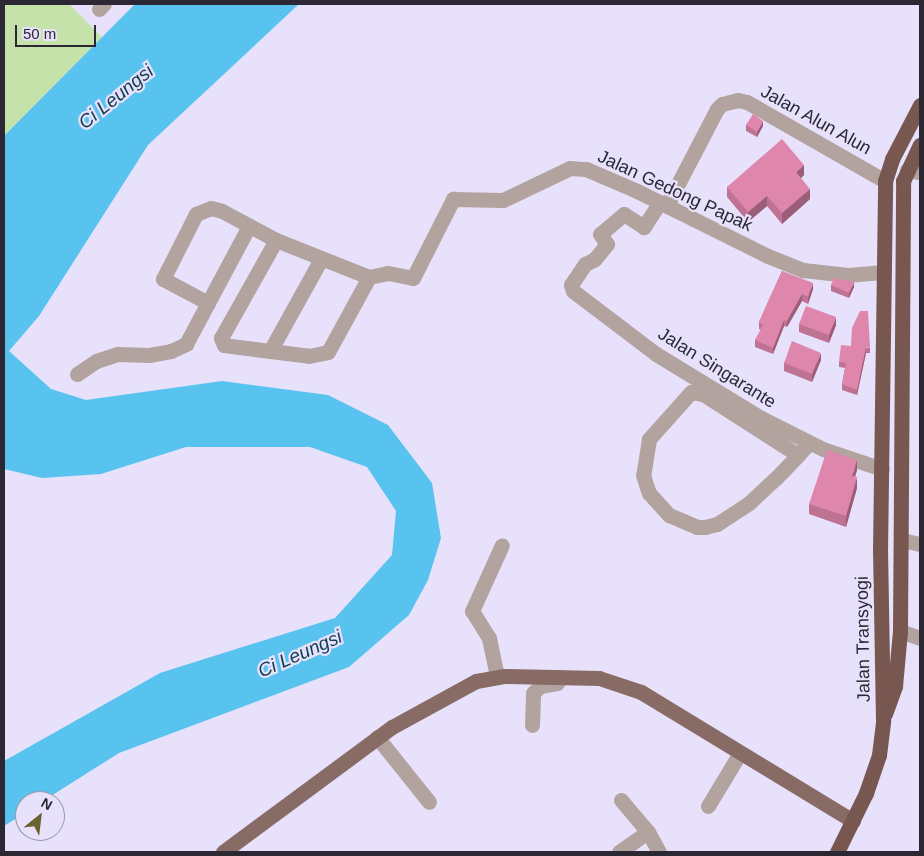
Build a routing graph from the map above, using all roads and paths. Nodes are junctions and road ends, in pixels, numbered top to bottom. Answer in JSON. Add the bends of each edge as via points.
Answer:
{"nodes":[{"id":1,"x":920,"y":105,"type":"edge"},
{"id":2,"x":920,"y":145,"type":"edge"},
{"id":3,"x":914,"y":171,"type":"edge"},
{"id":4,"x":884,"y":181,"type":"junction"},
{"id":5,"x":664,"y":204,"type":"junction"},
{"id":6,"x":248,"y":226,"type":"junction"},
{"id":7,"x":276,"y":240,"type":"junction"},
{"id":8,"x":321,"y":259,"type":"junction"},
{"id":9,"x":884,"y":272,"type":"junction"},
{"id":10,"x":369,"y":277,"type":"junction"},
{"id":11,"x":208,"y":303,"type":"junction"},
{"id":12,"x":270,"y":351,"type":"junction"},
{"id":13,"x":78,"y":374,"type":"dead end"},
{"id":14,"x":808,"y":443,"type":"junction"},
{"id":15,"x":798,"y":455,"type":"junction"},
{"id":16,"x":882,"y":469,"type":"junction"},
{"id":17,"x":902,"y":540,"type":"junction"},
{"id":18,"x":920,"y":544,"type":"edge"},
{"id":19,"x":502,"y":545,"type":"dead end"},
{"id":20,"x":900,"y":632,"type":"junction"},
{"id":21,"x":920,"y":638,"type":"edge"},
{"id":22,"x":498,"y":676,"type":"junction"},
{"id":23,"x":562,"y":676,"type":"junction"},
{"id":24,"x":883,"y":720,"type":"junction"},
{"id":25,"x":532,"y":725,"type":"dead end"},
{"id":26,"x":377,"y":737,"type":"junction"},
{"id":27,"x":740,"y":753,"type":"junction"},
{"id":28,"x":621,"y":800,"type":"dead end"},
{"id":29,"x":429,"y":802,"type":"dead end"},
{"id":30,"x":708,"y":806,"type":"dead end"},
{"id":31,"x":853,"y":822,"type":"junction"},
{"id":32,"x":648,"y":832,"type":"junction"},
{"id":33,"x":223,"y":852,"type":"edge"},
{"id":34,"x":619,"y":852,"type":"edge"},
{"id":35,"x":659,"y":852,"type":"edge"},
{"id":36,"x":837,"y":852,"type":"edge"}],
"edges":[{"from":1,"to":4,"type":"highway","name":"Jalan Transyogi"},
{"from":2,"to":3,"type":"highway","name":"Jalan Transyogi"},
{"from":3,"to":17,"type":"highway","name":"Jalan Transyogi","via":[[903,196]]},
{"from":4,"to":5,"type":"street","name":"Jalan Alun Alun","via":[[747,102],[738,100],[722,104],[717,109]]},
{"from":4,"to":9,"type":"highway","name":"Jalan Transyogi"},
{"from":5,"to":9,"type":"street","name":"Jalan Gedong Papak","via":[[803,270],[848,275]]},
{"from":5,"to":10,"type":"street","name":"Jalan Gedong Papak","via":[[586,169],[570,168],[510,198],[453,199],[413,278],[388,273]]},
{"from":5,"to":14,"type":"street","name":"Jalan Singarante","via":[[644,227],[624,214],[600,234],[607,244],[595,259],[585,264],[571,285],[573,291],[678,368]]},
{"from":6,"to":7,"type":"street"},
{"from":6,"to":11,"type":"street"},
{"from":6,"to":11,"type":"street","via":[[211,208],[194,216],[164,278]]},
{"from":7,"to":8,"type":"street"},
{"from":7,"to":12,"type":"street","via":[[221,338],[224,345]]},
{"from":8,"to":10,"type":"street"},
{"from":8,"to":12,"type":"street"},
{"from":9,"to":16,"type":"highway","name":"Jalan Transyogi"},
{"from":10,"to":12,"type":"street","via":[[328,352],[309,356]]},
{"from":11,"to":13,"type":"street","via":[[186,344],[179,349],[149,355],[118,354],[96,361]]},
{"from":14,"to":15,"type":"street"},
{"from":14,"to":16,"type":"street","name":"Jalan Singarante"},
{"from":15,"to":15,"type":"street","via":[[749,503],[717,524],[705,527],[686,523],[664,511],[649,492],[643,475],[649,439],[691,392],[703,394]]},
{"from":16,"to":24,"type":"highway","name":"Jalan Transyogi","via":[[880,669]]},
{"from":17,"to":18,"type":"street"},
{"from":17,"to":20,"type":"highway","name":"Jalan Transyogi"},
{"from":19,"to":22,"type":"street","via":[[472,611],[489,638]]},
{"from":20,"to":21,"type":"street"},
{"from":20,"to":24,"type":"highway","name":"Jalan Transyogi","via":[[895,686]]},
{"from":22,"to":23,"type":"main road"},
{"from":22,"to":26,"type":"main road","via":[[476,681]]},
{"from":23,"to":25,"type":"street","via":[[557,683],[540,686],[533,692]]},
{"from":23,"to":27,"type":"main road","via":[[599,678],[641,692]]},
{"from":24,"to":31,"type":"highway","via":[[879,755]]},
{"from":26,"to":29,"type":"street"},
{"from":26,"to":33,"type":"main road"},
{"from":27,"to":30,"type":"street"},
{"from":27,"to":31,"type":"main road"},
{"from":28,"to":32,"type":"street"},
{"from":31,"to":36,"type":"highway"},
{"from":32,"to":34,"type":"street"},
{"from":32,"to":35,"type":"street"}]}
